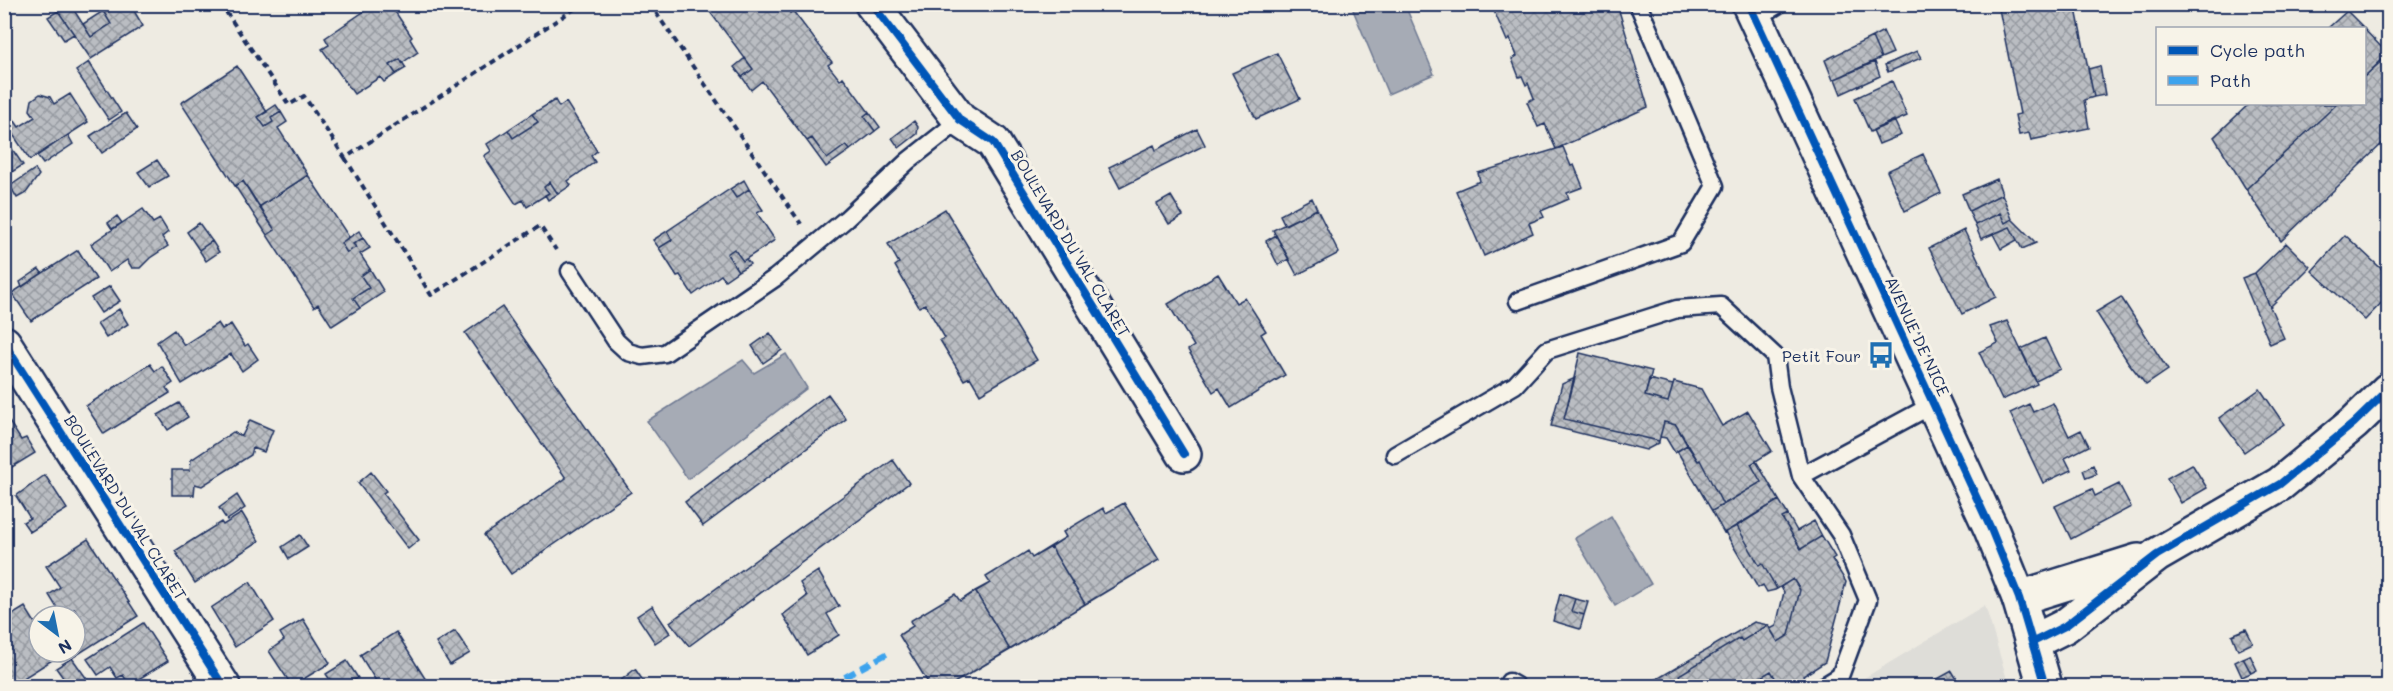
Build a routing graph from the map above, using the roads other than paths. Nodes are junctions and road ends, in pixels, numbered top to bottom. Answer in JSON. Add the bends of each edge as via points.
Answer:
{"nodes":[{"id":1,"x":872,"y":4,"type":"edge"},
{"id":2,"x":1638,"y":4,"type":"edge"},
{"id":3,"x":1761,"y":9,"type":"edge"},
{"id":4,"x":960,"y":120,"type":"junction"},
{"id":5,"x":570,"y":271,"type":"road end"},
{"id":6,"x":1518,"y":301,"type":"dead end"},
{"id":7,"x":4,"y":343,"type":"edge"},
{"id":8,"x":2388,"y":390,"type":"edge"},
{"id":9,"x":1934,"y":404,"type":"junction"},
{"id":10,"x":1184,"y":454,"type":"dead end"},
{"id":11,"x":1395,"y":455,"type":"dead end"},
{"id":12,"x":1801,"y":476,"type":"junction"},
{"id":13,"x":2157,"y":555,"type":"junction"},
{"id":14,"x":2019,"y":598,"type":"junction"},
{"id":15,"x":2033,"y":642,"type":"junction"},
{"id":16,"x":223,"y":687,"type":"edge"},
{"id":17,"x":1824,"y":687,"type":"edge"},
{"id":18,"x":2046,"y":687,"type":"edge"}],
"edges":[{"from":1,"to":4,"type":"street","name":"BOULEVARD DU VAL CLARET"},
{"from":2,"to":6,"type":"lane","via":[[1715,186],[1681,243]]},
{"from":3,"to":9,"type":"street","name":"AVENUE DE NICE"},
{"from":4,"to":5,"type":"lane","via":[[775,278],[665,352],[642,356],[628,352],[616,341]]},
{"from":4,"to":10,"type":"street","name":"BOULEVARD DU VAL CLARET","via":[[993,142]]},
{"from":7,"to":16,"type":"street","name":"BOULEVARD DU VAL CLARET"},
{"from":8,"to":13,"type":"street","via":[[2280,484]]},
{"from":9,"to":12,"type":"lane"},
{"from":9,"to":14,"type":"street","name":"AVENUE DE NICE"},
{"from":11,"to":12,"type":"lane","via":[[1515,385],[1546,350],[1677,309],[1721,306],[1775,356]]},
{"from":12,"to":17,"type":"lane","via":[[1841,535],[1868,600],[1840,676]]},
{"from":13,"to":14,"type":"street"},
{"from":13,"to":15,"type":"street","via":[[2065,627]]},
{"from":14,"to":15,"type":"street","name":"AVENUE DE NICE"},
{"from":15,"to":18,"type":"street","name":"AVENUE DE NICE"}]}
